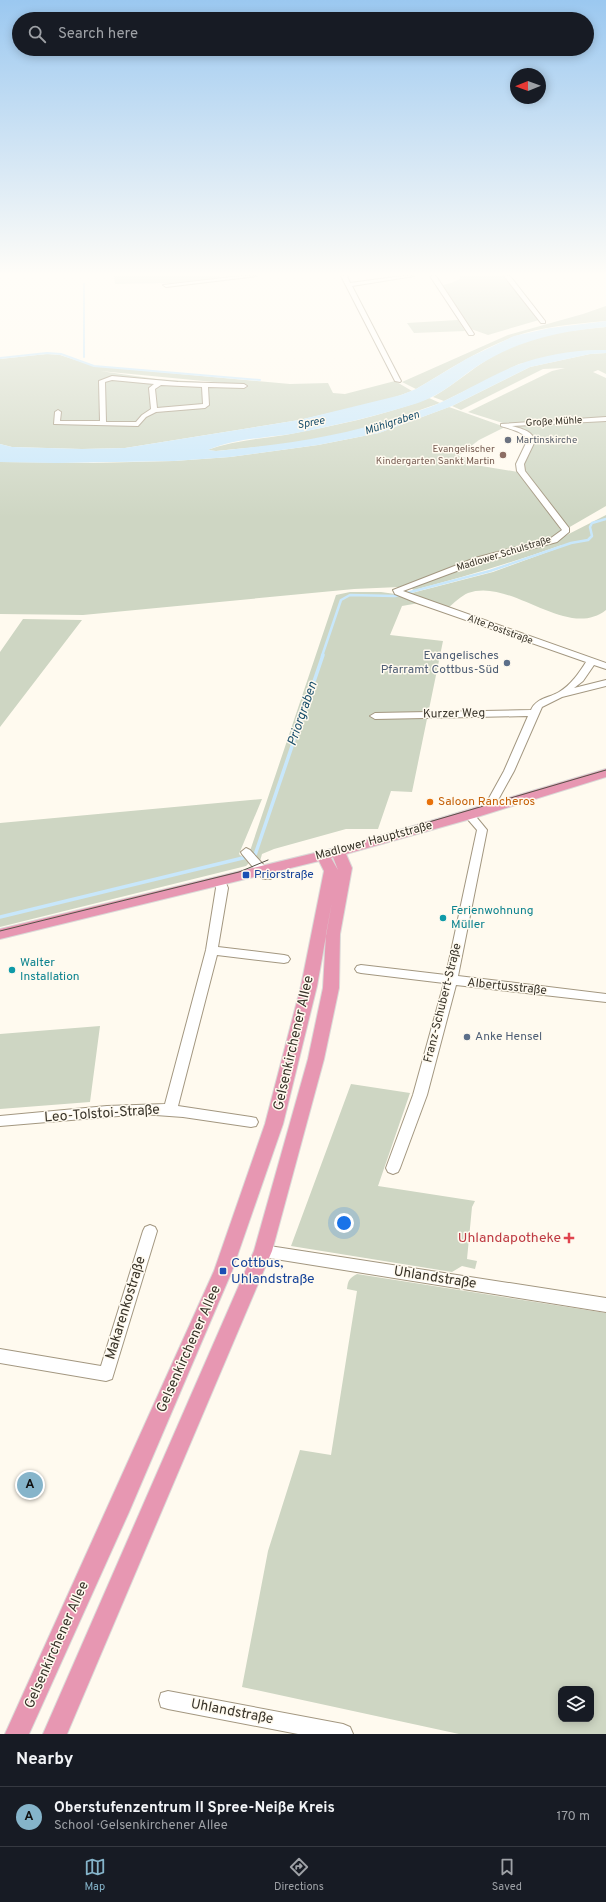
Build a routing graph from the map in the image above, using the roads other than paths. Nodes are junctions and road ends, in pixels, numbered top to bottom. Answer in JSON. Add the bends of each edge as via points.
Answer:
{"nodes":[{"id":1,"x":386,"y":357,"type":"edge"},
{"id":2,"x":398,"y":381,"type":"dead end"},
{"id":3,"x":159,"y":384,"type":"junction"},
{"id":4,"x":205,"y":386,"type":"junction"},
{"id":5,"x":244,"y":386,"type":"dead end"},
{"id":6,"x":154,"y":410,"type":"junction"},
{"id":7,"x":58,"y":412,"type":"dead end"},
{"id":8,"x":606,"y":419,"type":"edge"},
{"id":9,"x":103,"y":424,"type":"junction"},
{"id":10,"x":503,"y":425,"type":"joint"},
{"id":11,"x":397,"y":591,"type":"joint"},
{"id":12,"x":591,"y":662,"type":"junction"},
{"id":13,"x":606,"y":666,"type":"edge"},
{"id":14,"x":606,"y":683,"type":"edge"},
{"id":15,"x":559,"y":695,"type":"junction"},
{"id":16,"x":533,"y":713,"type":"junction"},
{"id":17,"x":375,"y":716,"type":"dead end"},
{"id":18,"x":606,"y":773,"type":"edge"},
{"id":19,"x":488,"y":809,"type":"junction"},
{"id":20,"x":469,"y":815,"type":"junction"},
{"id":21,"x":246,"y":852,"type":"dead end"},
{"id":22,"x":331,"y":854,"type":"junction"},
{"id":23,"x":262,"y":869,"type":"junction"},
{"id":24,"x":220,"y":881,"type":"junction"},
{"id":25,"x":0,"y":934,"type":"edge"},
{"id":26,"x":212,"y":950,"type":"junction"},
{"id":27,"x":284,"y":959,"type":"dead end"},
{"id":28,"x":361,"y":969,"type":"dead end"},
{"id":29,"x":451,"y":981,"type":"junction"},
{"id":30,"x":606,"y":998,"type":"edge"},
{"id":31,"x":170,"y":1110,"type":"junction"},
{"id":32,"x":0,"y":1121,"type":"edge"},
{"id":33,"x":251,"y":1122,"type":"dead end"},
{"id":34,"x":393,"y":1168,"type":"dead end"},
{"id":35,"x":150,"y":1232,"type":"dead end"},
{"id":36,"x":263,"y":1251,"type":"junction"},
{"id":37,"x":606,"y":1305,"type":"edge"},
{"id":38,"x":0,"y":1356,"type":"edge"},
{"id":39,"x":168,"y":1700,"type":"dead end"},
{"id":40,"x":17,"y":1734,"type":"edge"},
{"id":41,"x":55,"y":1734,"type":"edge"},
{"id":42,"x":343,"y":1734,"type":"edge"}],
"edges":[{"from":1,"to":2,"type":"street"},
{"from":3,"to":4,"type":"street"},
{"from":3,"to":6,"type":"street","via":[[152,388]]},
{"from":3,"to":9,"type":"street","via":[[112,378],[102,381]]},
{"from":4,"to":5,"type":"street"},
{"from":4,"to":6,"type":"street","via":[[206,405],[203,407]]},
{"from":6,"to":9,"type":"street","via":[[144,416],[138,424]]},
{"from":7,"to":9,"type":"street","via":[[56,423]]},
{"from":8,"to":10,"type":"street","name":"Große Mühle"},
{"from":10,"to":11,"type":"street","name":"Madlower Schulstraße","via":[[526,433],[530,437],[531,441],[520,464],[521,471],[566,530],[554,540],[478,560]]},
{"from":11,"to":12,"type":"street","name":"Alte Poststraße"},
{"from":12,"to":13,"type":"street","name":"Alte Poststraße"},
{"from":12,"to":15,"type":"street","via":[[580,679]]},
{"from":14,"to":15,"type":"street"},
{"from":15,"to":16,"type":"street","via":[[538,705]]},
{"from":16,"to":17,"type":"street","name":"Kurzer Weg"},
{"from":16,"to":19,"type":"street","via":[[509,771]]},
{"from":18,"to":19,"type":"main road","name":"Madlower Hauptstraße"},
{"from":19,"to":20,"type":"main road","name":"Madlower Hauptstraße"},
{"from":20,"to":22,"type":"main road","name":"Madlower Hauptstraße"},
{"from":20,"to":29,"type":"street","name":"Franz-Schubert-Straße","via":[[482,830]]},
{"from":21,"to":23,"type":"street"},
{"from":22,"to":23,"type":"main road","name":"Madlower Hauptstraße"},
{"from":22,"to":36,"type":"main road","name":"Gelsenkirchener Allee","via":[[345,868],[332,934],[331,988],[316,1059]]},
{"from":22,"to":40,"type":"main road","name":"Gelsenkirchener Allee","via":[[331,871],[309,986],[274,1124],[223,1272]]},
{"from":23,"to":24,"type":"main road","name":"Madlower Hauptstraße"},
{"from":24,"to":25,"type":"main road","name":"Madlower Hauptstraße"},
{"from":24,"to":26,"type":"street","via":[[222,888]]},
{"from":26,"to":27,"type":"street"},
{"from":26,"to":31,"type":"street"},
{"from":28,"to":29,"type":"street","name":"Albertusstraße"},
{"from":29,"to":30,"type":"street","name":"Albertusstraße"},
{"from":29,"to":34,"type":"street","name":"Franz-Schubert-Straße","via":[[420,1095]]},
{"from":31,"to":32,"type":"street","name":"Leo-Tolstoi-Straße","via":[[79,1113]]},
{"from":31,"to":33,"type":"street","name":"Leo-Tolstoi-Straße"},
{"from":35,"to":38,"type":"street","name":"Makarenkostraße","via":[[106,1374]]},
{"from":36,"to":37,"type":"street","name":"Uhlandstraße"},
{"from":36,"to":41,"type":"main road","name":"Gelsenkirchener Allee"},
{"from":39,"to":42,"type":"street","name":"Uhlandstraße"}]}
